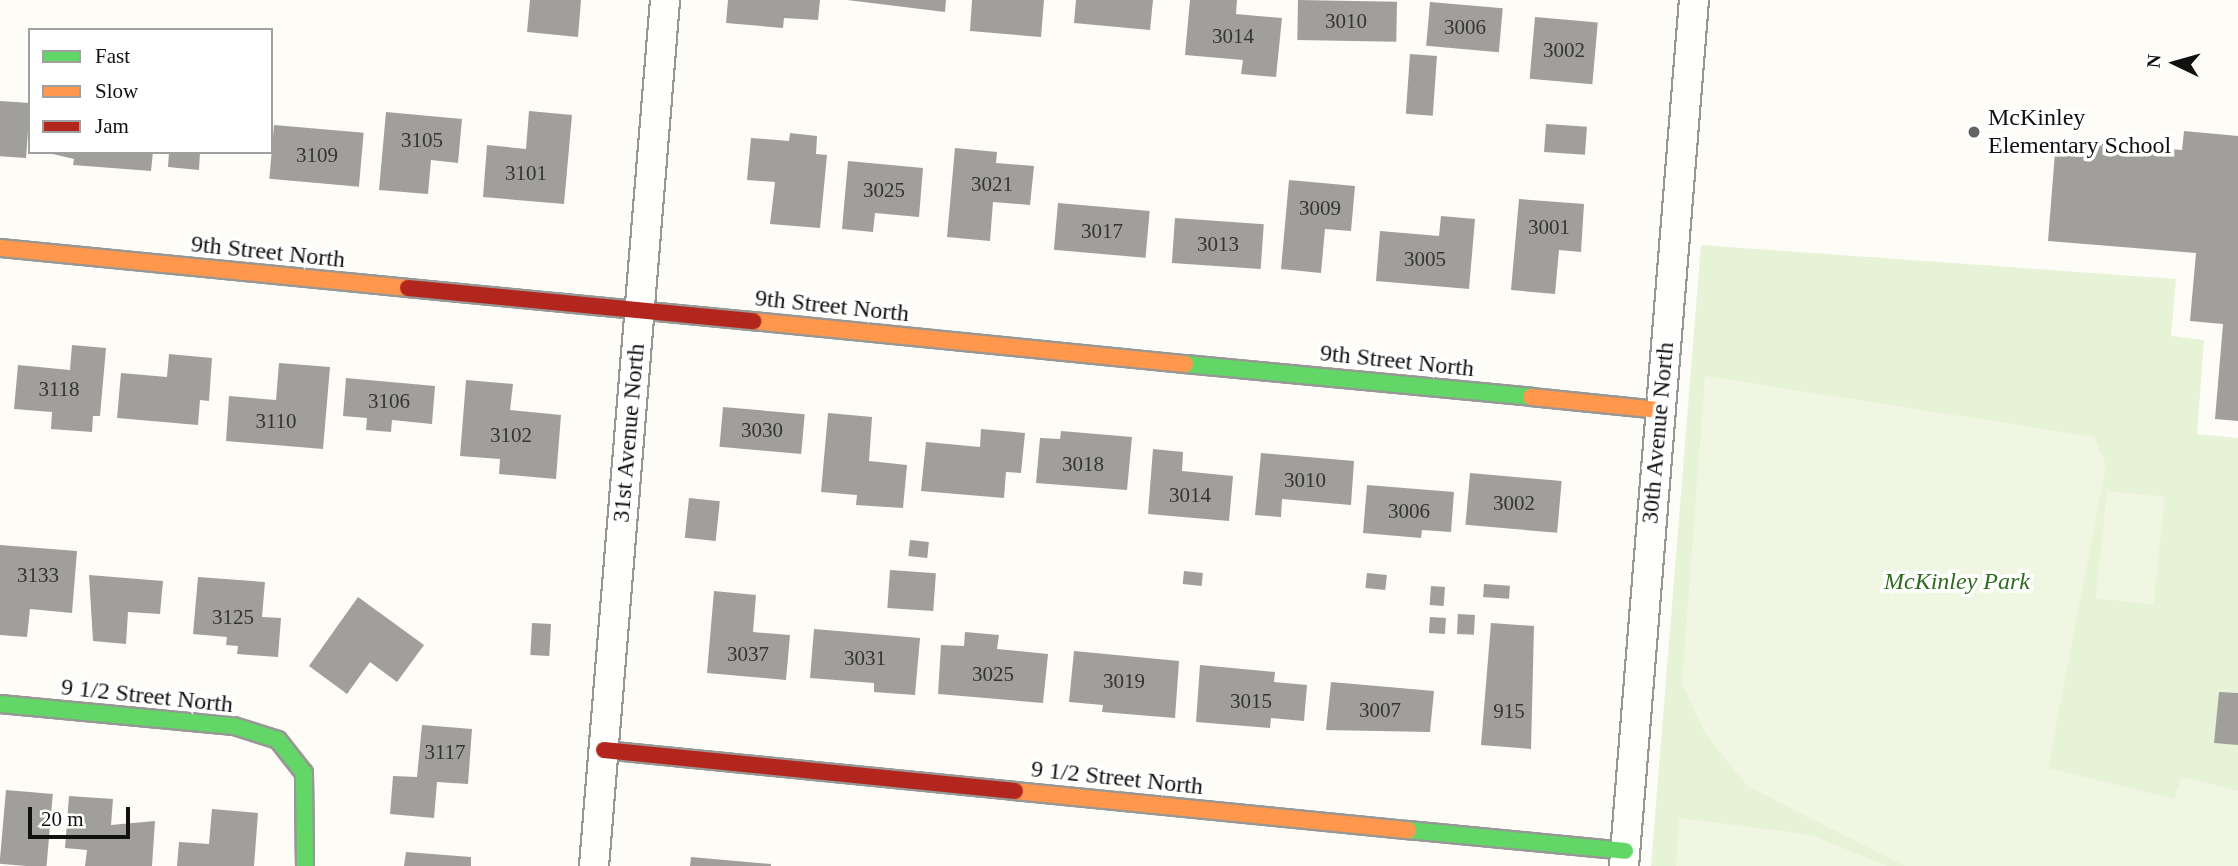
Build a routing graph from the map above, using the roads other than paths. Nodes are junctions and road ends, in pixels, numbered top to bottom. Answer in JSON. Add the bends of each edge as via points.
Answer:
{"nodes":[{"id":1,"x":665,"y":0,"type":"edge"},
{"id":2,"x":1694,"y":0,"type":"edge"},
{"id":3,"x":0,"y":248,"type":"edge"},
{"id":4,"x":639,"y":310,"type":"junction"},
{"id":5,"x":1660,"y":410,"type":"junction"},
{"id":6,"x":0,"y":704,"type":"edge"},
{"id":7,"x":604,"y":750,"type":"junction"},
{"id":8,"x":1624,"y":859,"type":"edge"},
{"id":9,"x":305,"y":866,"type":"edge"},
{"id":10,"x":594,"y":866,"type":"edge"}],
"edges":[{"from":1,"to":4,"type":"street","name":"31st Avenue North"},
{"from":2,"to":5,"type":"street","name":"30th Avenue North"},
{"from":3,"to":4,"type":"street","name":"9th Street North"},
{"from":4,"to":5,"type":"street","name":"9th Street North"},
{"from":4,"to":7,"type":"street","name":"31st Avenue North"},
{"from":5,"to":8,"type":"street","name":"30th Avenue North"},
{"from":6,"to":9,"type":"street","name":"9 1/2 Street North","via":[[234,726],[278,740],[304,773]]},
{"from":7,"to":8,"type":"street","name":"9 1/2 Street North"},
{"from":7,"to":10,"type":"street","name":"31st Avenue North"}]}
